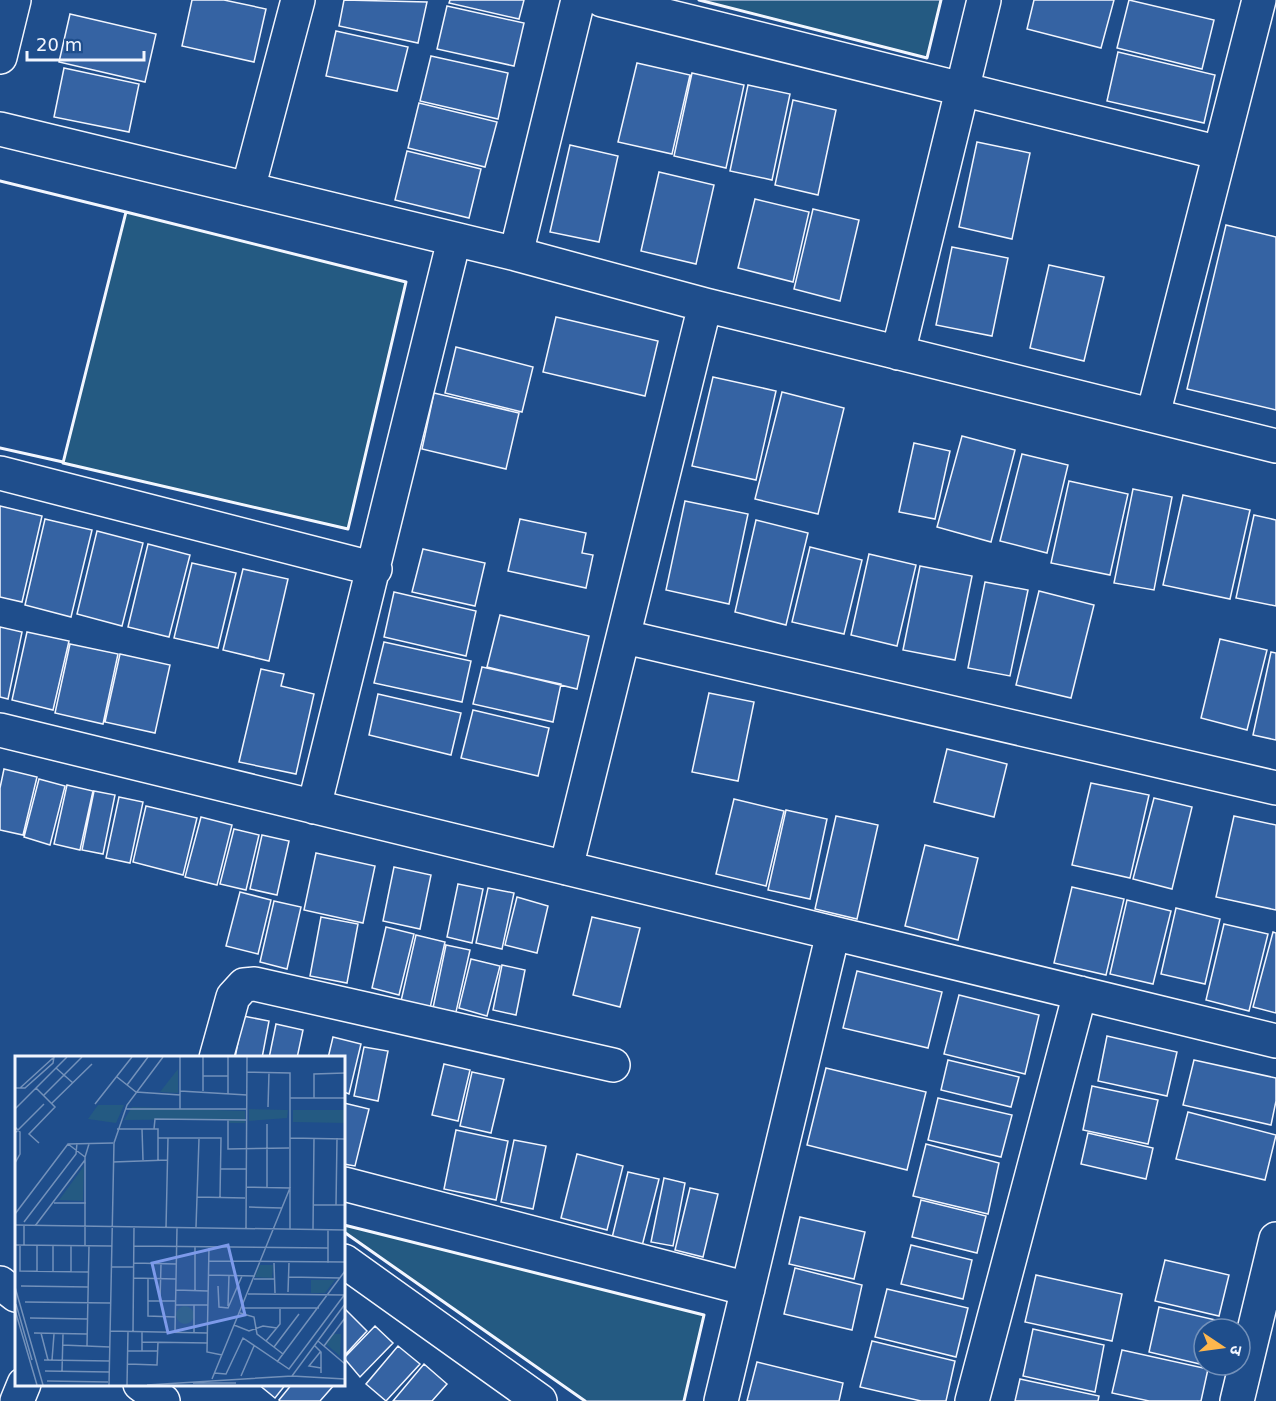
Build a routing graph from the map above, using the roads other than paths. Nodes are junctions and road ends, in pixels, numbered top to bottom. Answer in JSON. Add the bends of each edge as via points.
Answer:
{"nodes":[{"id":1,"x":14,"y":0,"type":"edge"},
{"id":2,"x":298,"y":0,"type":"edge"},
{"id":3,"x":579,"y":0,"type":"edge"},
{"id":4,"x":602,"y":0,"type":"edge"},
{"id":5,"x":984,"y":0,"type":"edge"},
{"id":6,"x":1259,"y":0,"type":"edge"},
{"id":7,"x":0,"y":57,"type":"edge"},
{"id":8,"x":961,"y":87,"type":"junction"},
{"id":9,"x":0,"y":129,"type":"edge"},
{"id":10,"x":1220,"y":153,"type":"junction"},
{"id":11,"x":248,"y":189,"type":"junction"},
{"id":12,"x":454,"y":240,"type":"junction"},
{"id":13,"x":516,"y":254,"type":"junction"},
{"id":14,"x":705,"y":305,"type":"junction"},
{"id":15,"x":898,"y":352,"type":"junction"},
{"id":16,"x":1153,"y":415,"type":"junction"},
{"id":17,"x":1276,"y":446,"type":"edge"},
{"id":18,"x":0,"y":473,"type":"edge"},
{"id":19,"x":375,"y":569,"type":"junction"},
{"id":20,"x":625,"y":637,"type":"junction"},
{"id":21,"x":0,"y":730,"type":"edge"},
{"id":22,"x":1276,"y":788,"type":"edge"},
{"id":23,"x":314,"y":807,"type":"junction"},
{"id":24,"x":566,"y":868,"type":"junction"},
{"id":25,"x":833,"y":933,"type":"junction"},
{"id":26,"x":1080,"y":993,"type":"junction"},
{"id":27,"x":1276,"y":1041,"type":"edge"},
{"id":28,"x":217,"y":1056,"type":"edge"},
{"id":29,"x":613,"y":1065,"type":"dead end"},
{"id":30,"x":345,"y":1184,"type":"edge"},
{"id":31,"x":1276,"y":1239,"type":"edge"},
{"id":32,"x":345,"y":1262,"type":"edge"},
{"id":33,"x":0,"y":1283,"type":"edge"},
{"id":34,"x":748,"y":1289,"type":"junction"},
{"id":35,"x":15,"y":1294,"type":"edge"},
{"id":36,"x":23,"y":1386,"type":"edge"},
{"id":37,"x":130,"y":1386,"type":"edge"},
{"id":38,"x":143,"y":1386,"type":"edge"},
{"id":39,"x":17,"y":1401,"type":"edge"},
{"id":40,"x":126,"y":1401,"type":"edge"},
{"id":41,"x":163,"y":1401,"type":"edge"},
{"id":42,"x":540,"y":1401,"type":"edge"},
{"id":43,"x":721,"y":1401,"type":"edge"},
{"id":44,"x":972,"y":1401,"type":"edge"},
{"id":45,"x":1237,"y":1401,"type":"edge"}],
"edges":[{"from":1,"to":7,"type":"street"},
{"from":2,"to":11,"type":"street"},
{"from":3,"to":13,"type":"street"},
{"from":4,"to":8,"type":"street"},
{"from":5,"to":8,"type":"street"},
{"from":6,"to":10,"type":"street"},
{"from":8,"to":10,"type":"street"},
{"from":8,"to":15,"type":"street"},
{"from":9,"to":11,"type":"street"},
{"from":10,"to":16,"type":"street"},
{"from":11,"to":12,"type":"street"},
{"from":12,"to":13,"type":"street"},
{"from":12,"to":19,"type":"street"},
{"from":13,"to":14,"type":"street"},
{"from":14,"to":15,"type":"street"},
{"from":14,"to":20,"type":"street"},
{"from":15,"to":16,"type":"street"},
{"from":16,"to":17,"type":"street"},
{"from":18,"to":19,"type":"street"},
{"from":19,"to":23,"type":"street"},
{"from":20,"to":22,"type":"street"},
{"from":20,"to":24,"type":"street"},
{"from":21,"to":23,"type":"street"},
{"from":23,"to":24,"type":"street"},
{"from":24,"to":25,"type":"street"},
{"from":25,"to":26,"type":"street"},
{"from":25,"to":34,"type":"street"},
{"from":26,"to":27,"type":"street"},
{"from":26,"to":44,"type":"street"},
{"from":28,"to":29,"type":"street","via":[[233,997],[244,985],[255,984]]},
{"from":30,"to":34,"type":"street"},
{"from":31,"to":45,"type":"street"},
{"from":32,"to":42,"type":"street"},
{"from":33,"to":35,"type":"street"},
{"from":34,"to":43,"type":"street"},
{"from":36,"to":39,"type":"street"},
{"from":37,"to":40,"type":"street"},
{"from":38,"to":41,"type":"street"}]}
